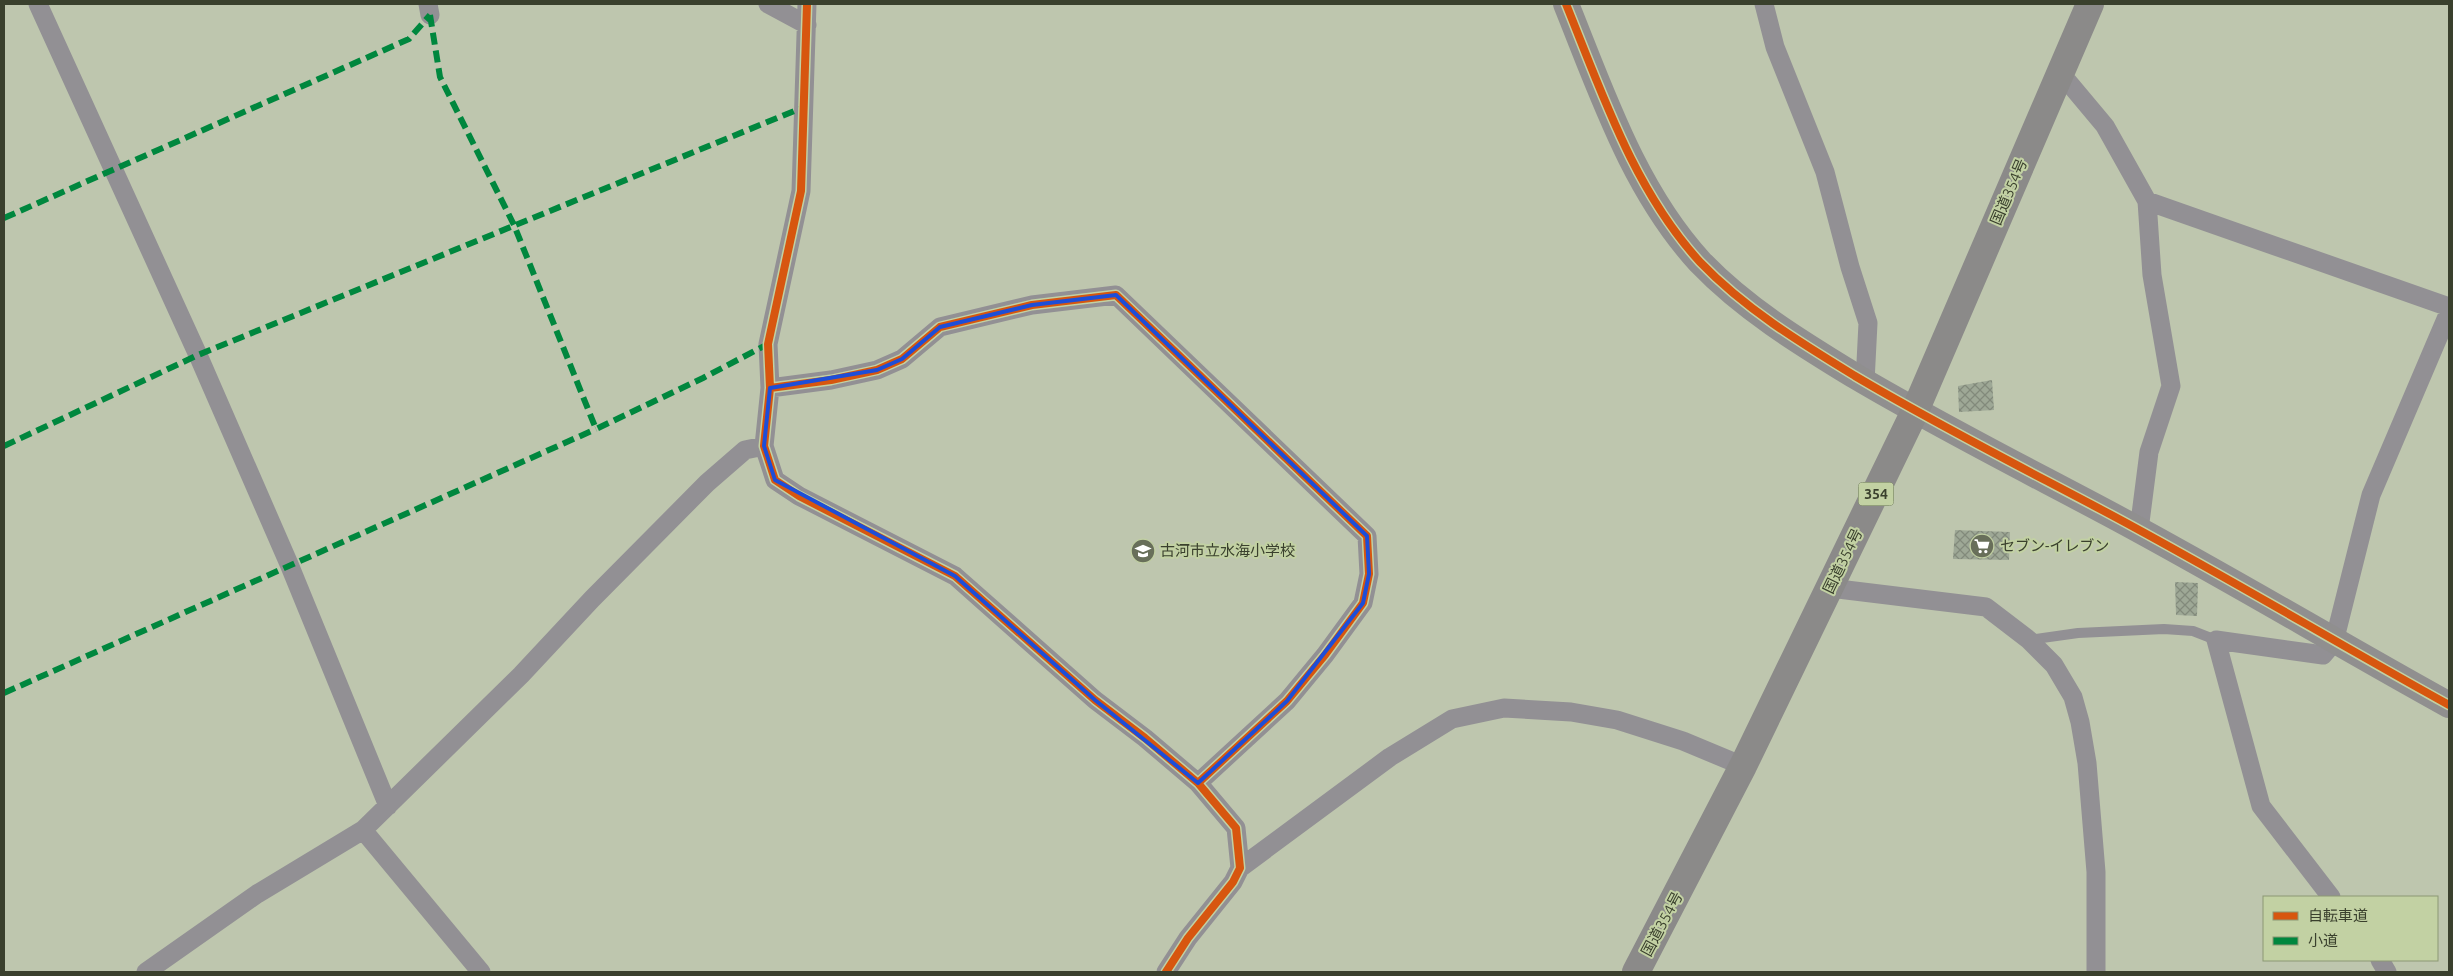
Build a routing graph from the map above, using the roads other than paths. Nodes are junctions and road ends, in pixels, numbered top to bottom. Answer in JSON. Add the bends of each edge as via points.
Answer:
{"nodes":[{"id":1,"x":38,"y":4,"type":"edge"},
{"id":2,"x":768,"y":4,"type":"edge"},
{"id":3,"x":807,"y":4,"type":"edge"},
{"id":4,"x":1566,"y":4,"type":"edge"},
{"id":5,"x":1764,"y":4,"type":"edge"},
{"id":6,"x":2090,"y":4,"type":"edge"},
{"id":7,"x":806,"y":25,"type":"junction"},
{"id":8,"x":2058,"y":76,"type":"junction"},
{"id":9,"x":2147,"y":200,"type":"junction"},
{"id":10,"x":2449,"y":307,"type":"edge"},
{"id":11,"x":2449,"y":312,"type":"edge"},
{"id":12,"x":1865,"y":382,"type":"junction"},
{"id":13,"x":770,"y":388,"type":"junction"},
{"id":14,"x":1916,"y":411,"type":"junction"},
{"id":15,"x":764,"y":446,"type":"junction"},
{"id":16,"x":2139,"y":530,"type":"junction"},
{"id":17,"x":1830,"y":588,"type":"junction"},
{"id":18,"x":2029,"y":640,"type":"junction"},
{"id":19,"x":2216,"y":640,"type":"junction"},
{"id":20,"x":2334,"y":642,"type":"junction"},
{"id":21,"x":2449,"y":705,"type":"edge"},
{"id":22,"x":1743,"y":766,"type":"junction"},
{"id":23,"x":1198,"y":783,"type":"junction"},
{"id":24,"x":388,"y":806,"type":"junction"},
{"id":25,"x":363,"y":830,"type":"junction"},
{"id":26,"x":1240,"y":868,"type":"junction"},
{"id":27,"x":2330,"y":896,"type":"edge"},
{"id":28,"x":2381,"y":961,"type":"edge"},
{"id":29,"x":146,"y":972,"type":"edge"},
{"id":30,"x":481,"y":972,"type":"edge"},
{"id":31,"x":1166,"y":972,"type":"edge"},
{"id":32,"x":1636,"y":972,"type":"edge"},
{"id":33,"x":2096,"y":972,"type":"edge"},
{"id":34,"x":2387,"y":972,"type":"edge"}],
"edges":[{"from":1,"to":24,"type":"street","via":[[206,373],[289,564]]},
{"from":2,"to":7,"type":"street"},
{"from":3,"to":7,"type":"street"},
{"from":4,"to":12,"type":"street","via":[[1631,158],[1663,215],[1701,262],[1748,304],[1789,336]]},
{"from":5,"to":12,"type":"street","via":[[1775,47],[1824,172],[1868,323]]},
{"from":6,"to":8,"type":"highway","name":"国道354号","number":"354"},
{"from":7,"to":13,"type":"street","via":[[801,191],[768,344]]},
{"from":8,"to":9,"type":"street","via":[[2069,83],[2105,126]]},
{"from":8,"to":14,"type":"highway","name":"国道354号","number":"354"},
{"from":9,"to":10,"type":"street"},
{"from":9,"to":16,"type":"street","via":[[2152,275],[2171,386],[2148,452]]},
{"from":11,"to":20,"type":"street","via":[[2370,495]]},
{"from":12,"to":14,"type":"street"},
{"from":13,"to":15,"type":"street"},
{"from":13,"to":23,"type":"street","via":[[877,370],[902,358],[940,327],[1032,305],[1116,296],[1367,536],[1369,574],[1363,603],[1287,700]]},
{"from":14,"to":16,"type":"street"},
{"from":14,"to":17,"type":"highway","name":"国道354号","number":"354"},
{"from":15,"to":23,"type":"street","via":[[775,480],[799,496],[955,576],[1095,700]]},
{"from":15,"to":24,"type":"street","via":[[745,450],[707,483],[521,675]]},
{"from":16,"to":20,"type":"street"},
{"from":17,"to":18,"type":"street","via":[[1986,607]]},
{"from":17,"to":22,"type":"highway","name":"国道354号","number":"354"},
{"from":18,"to":19,"type":"lane","via":[[2078,633],[2164,629],[2193,631]]},
{"from":18,"to":33,"type":"street","via":[[2054,665],[2073,697],[2080,722],[2087,763],[2096,872]]},
{"from":19,"to":20,"type":"street","via":[[2322,655]]},
{"from":19,"to":27,"type":"street","via":[[2261,806]]},
{"from":20,"to":21,"type":"street"},
{"from":22,"to":26,"type":"street","via":[[1683,741],[1617,720],[1571,712],[1504,708],[1452,719],[1390,756]]},
{"from":22,"to":32,"type":"highway","name":"国道354号","number":"354"},
{"from":23,"to":26,"type":"street","via":[[1236,828]]},
{"from":24,"to":25,"type":"street"},
{"from":25,"to":29,"type":"street","via":[[257,894]]},
{"from":25,"to":30,"type":"street"},
{"from":26,"to":31,"type":"street"},
{"from":28,"to":34,"type":"street"}]}
